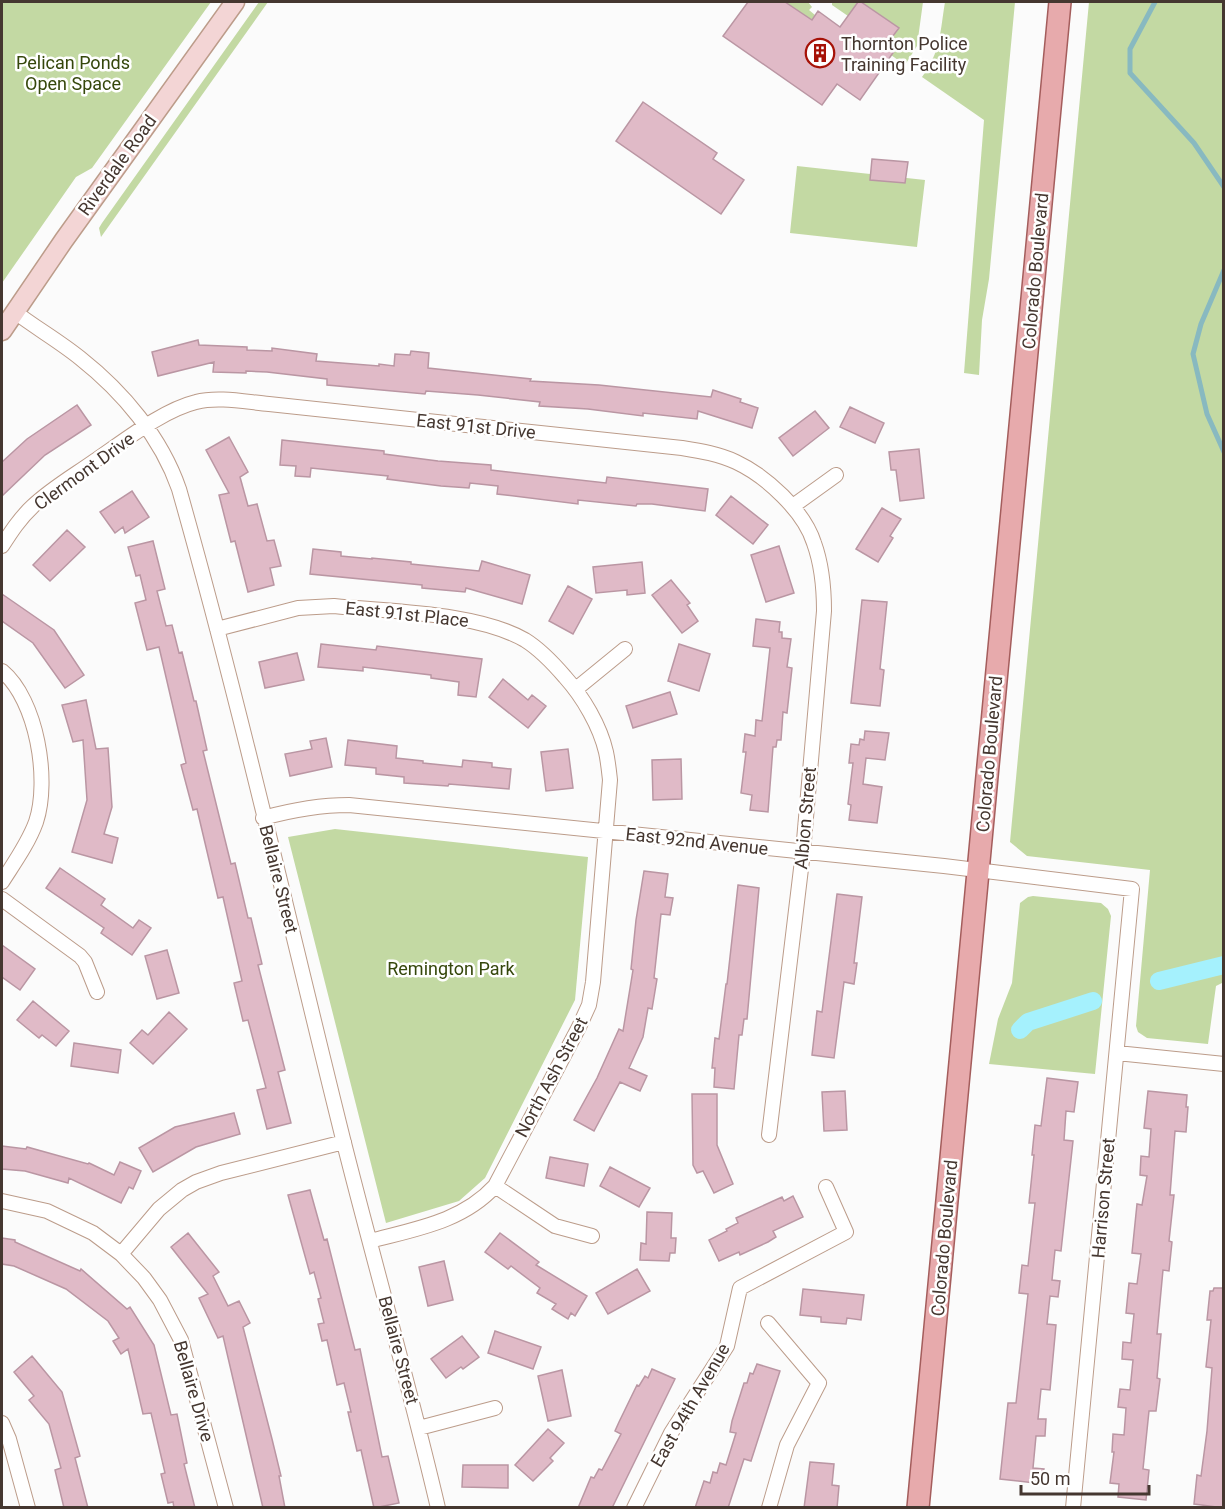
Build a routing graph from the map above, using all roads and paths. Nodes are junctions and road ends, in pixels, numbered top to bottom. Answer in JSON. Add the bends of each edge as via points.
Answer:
{"nodes":[{"id":1,"x":236,"y":2,"type":"edge"},
{"id":2,"x":1060,"y":2,"type":"edge"},
{"id":3,"x":15,"y":312,"type":"junction"},
{"id":4,"x":2,"y":331,"type":"edge"},
{"id":5,"x":147,"y":426,"type":"junction"},
{"id":6,"x":836,"y":475,"type":"dead end"},
{"id":7,"x":793,"y":506,"type":"junction"},
{"id":8,"x":2,"y":546,"type":"edge"},
{"id":9,"x":217,"y":629,"type":"junction"},
{"id":10,"x":625,"y":649,"type":"dead end"},
{"id":11,"x":2,"y":671,"type":"edge"},
{"id":12,"x":576,"y":689,"type":"junction"},
{"id":13,"x":263,"y":818,"type":"junction"},
{"id":14,"x":606,"y":831,"type":"junction"},
{"id":15,"x":802,"y":852,"type":"junction"},
{"id":16,"x":978,"y":871,"type":"junction"},
{"id":17,"x":2,"y":882,"type":"edge"},
{"id":18,"x":1131,"y":889,"type":"joint"},
{"id":19,"x":2,"y":899,"type":"edge"},
{"id":20,"x":97,"y":992,"type":"dead end"},
{"id":21,"x":1117,"y":1053,"type":"junction"},
{"id":22,"x":1224,"y":1064,"type":"edge"},
{"id":23,"x":770,"y":1135,"type":"dead end"},
{"id":24,"x":344,"y":1142,"type":"junction"},
{"id":25,"x":495,"y":1186,"type":"junction"},
{"id":26,"x":826,"y":1187,"type":"dead end"},
{"id":27,"x":2,"y":1201,"type":"edge"},
{"id":28,"x":592,"y":1236,"type":"dead end"},
{"id":29,"x":370,"y":1242,"type":"junction"},
{"id":30,"x":121,"y":1254,"type":"junction"},
{"id":31,"x":768,"y":1323,"type":"dead end"},
{"id":32,"x":495,"y":1408,"type":"dead end"},
{"id":33,"x":2,"y":1423,"type":"edge"},
{"id":34,"x":419,"y":1428,"type":"junction"},
{"id":35,"x":28,"y":1508,"type":"edge"},
{"id":36,"x":226,"y":1508,"type":"edge"},
{"id":37,"x":438,"y":1508,"type":"edge"},
{"id":38,"x":634,"y":1508,"type":"edge"},
{"id":39,"x":769,"y":1508,"type":"edge"},
{"id":40,"x":918,"y":1508,"type":"edge"},
{"id":41,"x":1073,"y":1508,"type":"edge"}],
"edges":[{"from":1,"to":3,"type":"street","name":"Riverdale Road"},
{"from":2,"to":16,"type":"main road","name":"Colorado Boulevard"},
{"from":3,"to":4,"type":"street","name":"Riverdale Road"},
{"from":3,"to":5,"type":"street","name":"Bellaire Street","via":[[80,358]]},
{"from":5,"to":7,"type":"street","name":"East 91st Drive","via":[[184,405],[220,400],[682,448],[736,462]]},
{"from":5,"to":8,"type":"street","name":"Clermont Drive","via":[[52,490],[32,507]]},
{"from":5,"to":9,"type":"street","name":"Bellaire Street","via":[[180,489]]},
{"from":6,"to":7,"type":"street"},
{"from":7,"to":15,"type":"street","name":"Albion Street","via":[[814,541],[824,589]]},
{"from":9,"to":12,"type":"street","name":"East 91st Place","via":[[313,606],[460,619],[526,641]]},
{"from":9,"to":13,"type":"street","name":"Bellaire Street"},
{"from":10,"to":12,"type":"street"},
{"from":11,"to":17,"type":"street","via":[[23,699],[32,723],[41,786],[36,821]]},
{"from":12,"to":14,"type":"street","name":"North Ash Street","via":[[606,752],[610,780]]},
{"from":13,"to":14,"type":"street","name":"East 92nd Avenue","via":[[326,805],[349,805]]},
{"from":13,"to":24,"type":"street","name":"Bellaire Street"},
{"from":14,"to":15,"type":"street","name":"East 92nd Avenue"},
{"from":14,"to":25,"type":"street","name":"North Ash Street","via":[[589,1005]]},
{"from":15,"to":16,"type":"street","name":"East 92nd Avenue"},
{"from":15,"to":23,"type":"street","name":"Albion Street"},
{"from":16,"to":18,"type":"street","name":"East 92nd Avenue"},
{"from":16,"to":40,"type":"main road","name":"Colorado Boulevard"},
{"from":18,"to":21,"type":"street","name":"Harrison Street"},
{"from":19,"to":20,"type":"street","via":[[80,956]]},
{"from":21,"to":22,"type":"street"},
{"from":21,"to":41,"type":"street","name":"Harrison Street"},
{"from":24,"to":29,"type":"street","name":"Bellaire Street"},
{"from":24,"to":30,"type":"street","via":[[196,1182],[159,1209]]},
{"from":25,"to":28,"type":"street","via":[[555,1226]]},
{"from":25,"to":29,"type":"street","name":"North Ash Street","via":[[459,1215]]},
{"from":26,"to":38,"type":"street","name":"East 94th Avenue","via":[[846,1232],[740,1288],[727,1346],[670,1433]]},
{"from":27,"to":30,"type":"street","name":"Bellaire Drive","via":[[63,1217]]},
{"from":29,"to":34,"type":"street","name":"Bellaire Street"},
{"from":30,"to":36,"type":"street","name":"Bellaire Drive","via":[[160,1300],[178,1334]]},
{"from":31,"to":39,"type":"street","via":[[819,1383],[787,1445]]},
{"from":32,"to":34,"type":"street"},
{"from":33,"to":35,"type":"street"},
{"from":34,"to":37,"type":"street","name":"Bellaire Street"}]}
